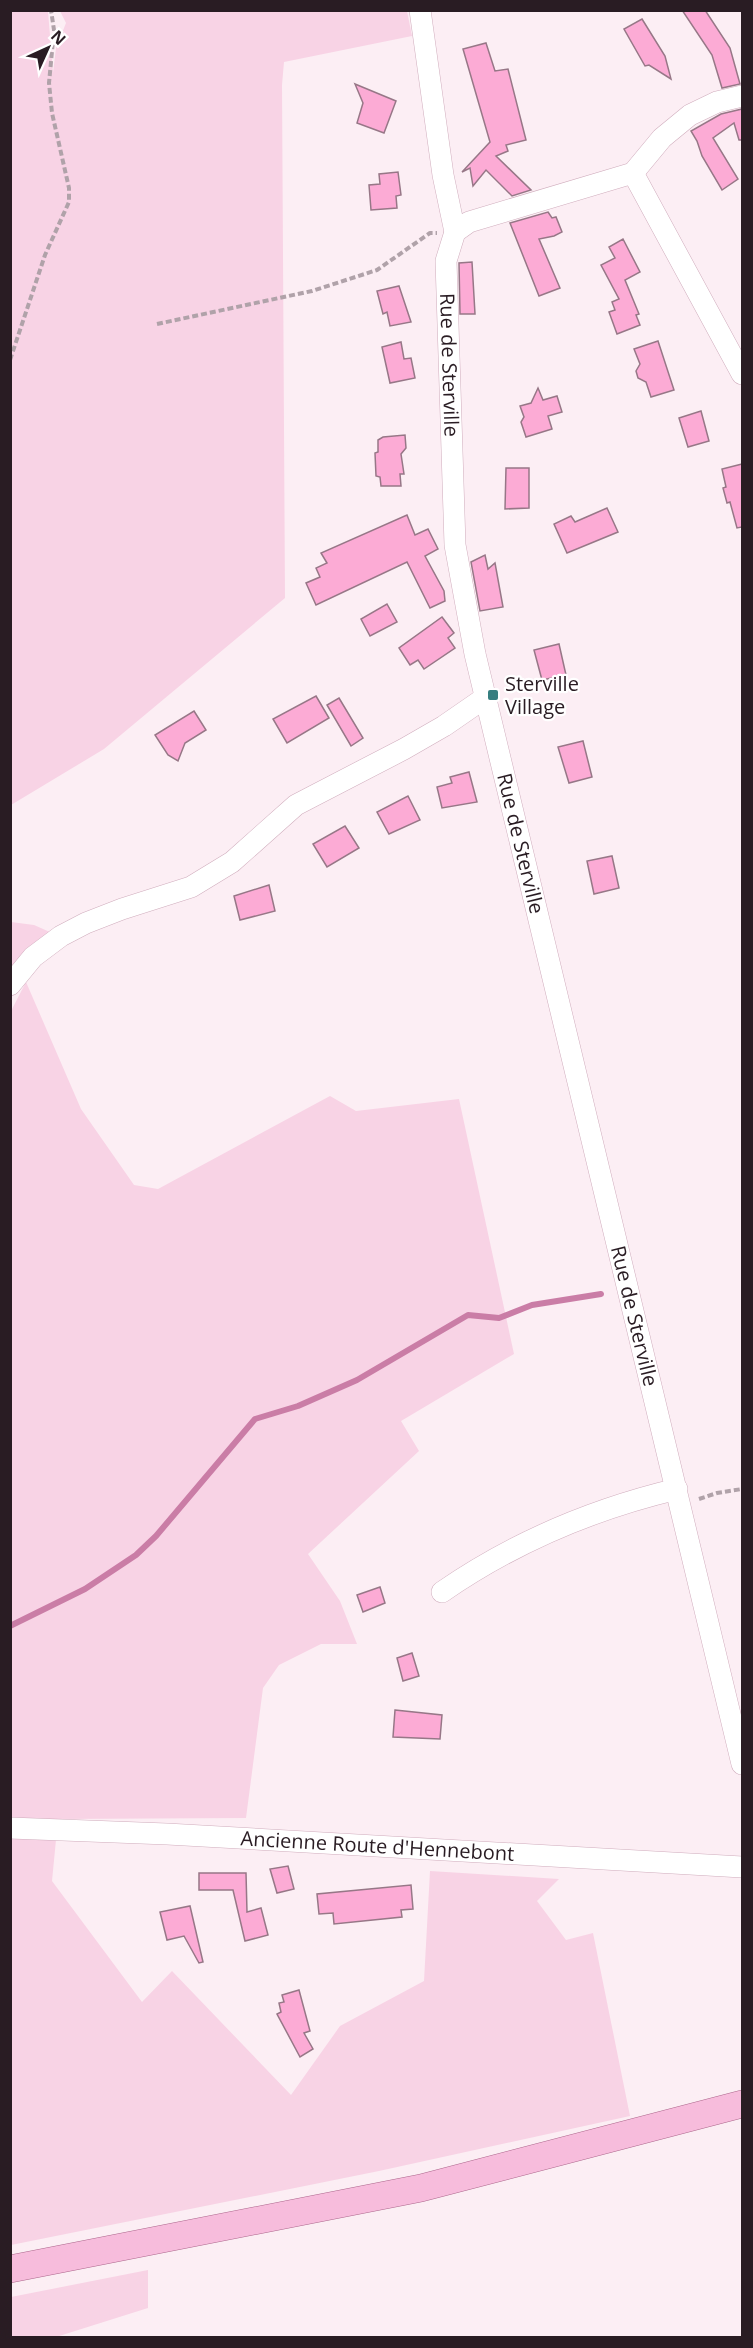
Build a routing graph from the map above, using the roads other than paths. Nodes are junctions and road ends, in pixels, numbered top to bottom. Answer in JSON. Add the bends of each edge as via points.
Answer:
{"nodes":[{"id":1,"x":420,"y":10,"type":"edge"},
{"id":2,"x":742,"y":96,"type":"edge"},
{"id":3,"x":633,"y":173,"type":"junction"},
{"id":4,"x":455,"y":232,"type":"junction"},
{"id":5,"x":742,"y":374,"type":"edge"},
{"id":6,"x":486,"y":697,"type":"junction"},
{"id":7,"x":10,"y":985,"type":"edge"},
{"id":8,"x":679,"y":1497,"type":"junction"},
{"id":9,"x":442,"y":1592,"type":"dead end"},
{"id":10,"x":742,"y":1764,"type":"edge"},
{"id":11,"x":10,"y":1828,"type":"edge"},
{"id":12,"x":742,"y":1868,"type":"edge"},
{"id":13,"x":742,"y":2104,"type":"edge"},
{"id":14,"x":10,"y":2269,"type":"edge"}],
"edges":[{"from":1,"to":4,"type":"street"},
{"from":2,"to":3,"type":"street","via":[[690,115],[662,138]]},
{"from":3,"to":4,"type":"street","via":[[469,222]]},
{"from":3,"to":5,"type":"street"},
{"from":4,"to":6,"type":"street","name":"Rue de Sterville","via":[[446,261],[455,545]]},
{"from":6,"to":7,"type":"street","via":[[444,726],[296,805],[232,862],[191,887],[86,922],[61,936],[33,957]]},
{"from":6,"to":8,"type":"street","name":"Rue de Sterville"},
{"from":8,"to":9,"type":"street","via":[[646,1498],[559,1527],[476,1569]]},
{"from":8,"to":10,"type":"street","name":"Rue de Sterville"},
{"from":11,"to":12,"type":"street","name":"Ancienne Route d'Hennebont"},
{"from":13,"to":14,"type":"main road","via":[[420,2188]]}]}
